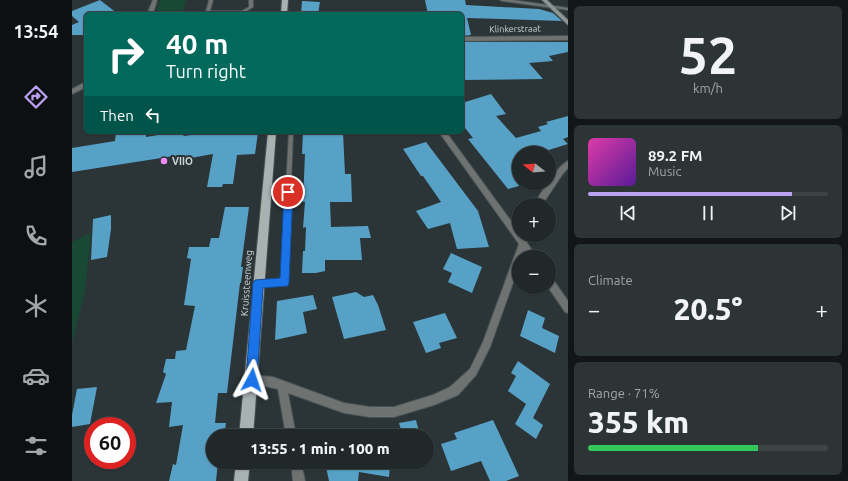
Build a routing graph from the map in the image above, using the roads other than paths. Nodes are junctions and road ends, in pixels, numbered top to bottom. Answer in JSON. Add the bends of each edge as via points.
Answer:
{"nodes":[{"id":1,"x":155,"y":0,"type":"edge"},
{"id":2,"x":211,"y":0,"type":"edge"},
{"id":3,"x":250,"y":0,"type":"edge"},
{"id":4,"x":285,"y":0,"type":"edge"},
{"id":5,"x":502,"y":0,"type":"edge"},
{"id":6,"x":544,"y":0,"type":"edge"},
{"id":7,"x":550,"y":7,"type":"junction"},
{"id":8,"x":568,"y":9,"type":"edge"},
{"id":9,"x":151,"y":12,"type":"edge"},
{"id":10,"x":284,"y":12,"type":"edge"},
{"id":11,"x":568,"y":23,"type":"edge"},
{"id":12,"x":568,"y":38,"type":"edge"},
{"id":13,"x":464,"y":39,"type":"edge"},
{"id":14,"x":84,"y":85,"type":"edge"},
{"id":15,"x":72,"y":92,"type":"edge"},
{"id":16,"x":272,"y":134,"type":"edge"},
{"id":17,"x":291,"y":134,"type":"edge"},
{"id":18,"x":444,"y":134,"type":"edge"},
{"id":19,"x":568,"y":164,"type":"edge"},
{"id":20,"x":543,"y":198,"type":"edge"},
{"id":21,"x":512,"y":222,"type":"edge"},
{"id":22,"x":524,"y":242,"type":"edge"},
{"id":23,"x":258,"y":283,"type":"junction"},
{"id":24,"x":556,"y":291,"type":"edge"},
{"id":25,"x":568,"y":309,"type":"edge"},
{"id":26,"x":252,"y":380,"type":"junction"},
{"id":27,"x":282,"y":385,"type":"junction"},
{"id":28,"x":247,"y":429,"type":"edge"},
{"id":29,"x":291,"y":429,"type":"edge"},
{"id":30,"x":242,"y":469,"type":"edge"},
{"id":31,"x":297,"y":469,"type":"edge"},
{"id":32,"x":241,"y":481,"type":"edge"},
{"id":33,"x":299,"y":481,"type":"edge"}],
"edges":[{"from":1,"to":9,"type":"street"},
{"from":2,"to":3,"type":"lane","via":[[208,12],[243,12],[250,7]]},
{"from":4,"to":10,"type":"main road"},
{"from":5,"to":7,"type":"street"},
{"from":6,"to":7,"type":"street"},
{"from":7,"to":8,"type":"street"},
{"from":7,"to":11,"type":"street"},
{"from":12,"to":13,"type":"street","name":"Klinkerstraat"},
{"from":14,"to":15,"type":"street"},
{"from":16,"to":23,"type":"main road","name":"Kruissteenweg"},
{"from":17,"to":23,"type":"lane","via":[[284,283]]},
{"from":18,"to":21,"type":"street"},
{"from":19,"to":20,"type":"street"},
{"from":22,"to":27,"type":"street","via":[[487,344],[473,372],[454,391],[394,412],[370,412],[344,408]]},
{"from":23,"to":26,"type":"main road","name":"Kruissteenweg"},
{"from":24,"to":25,"type":"street"},
{"from":26,"to":27,"type":"street"},
{"from":26,"to":28,"type":"main road","name":"Kruissteenweg"},
{"from":27,"to":29,"type":"street"},
{"from":30,"to":32,"type":"main road"},
{"from":31,"to":33,"type":"street"}]}
